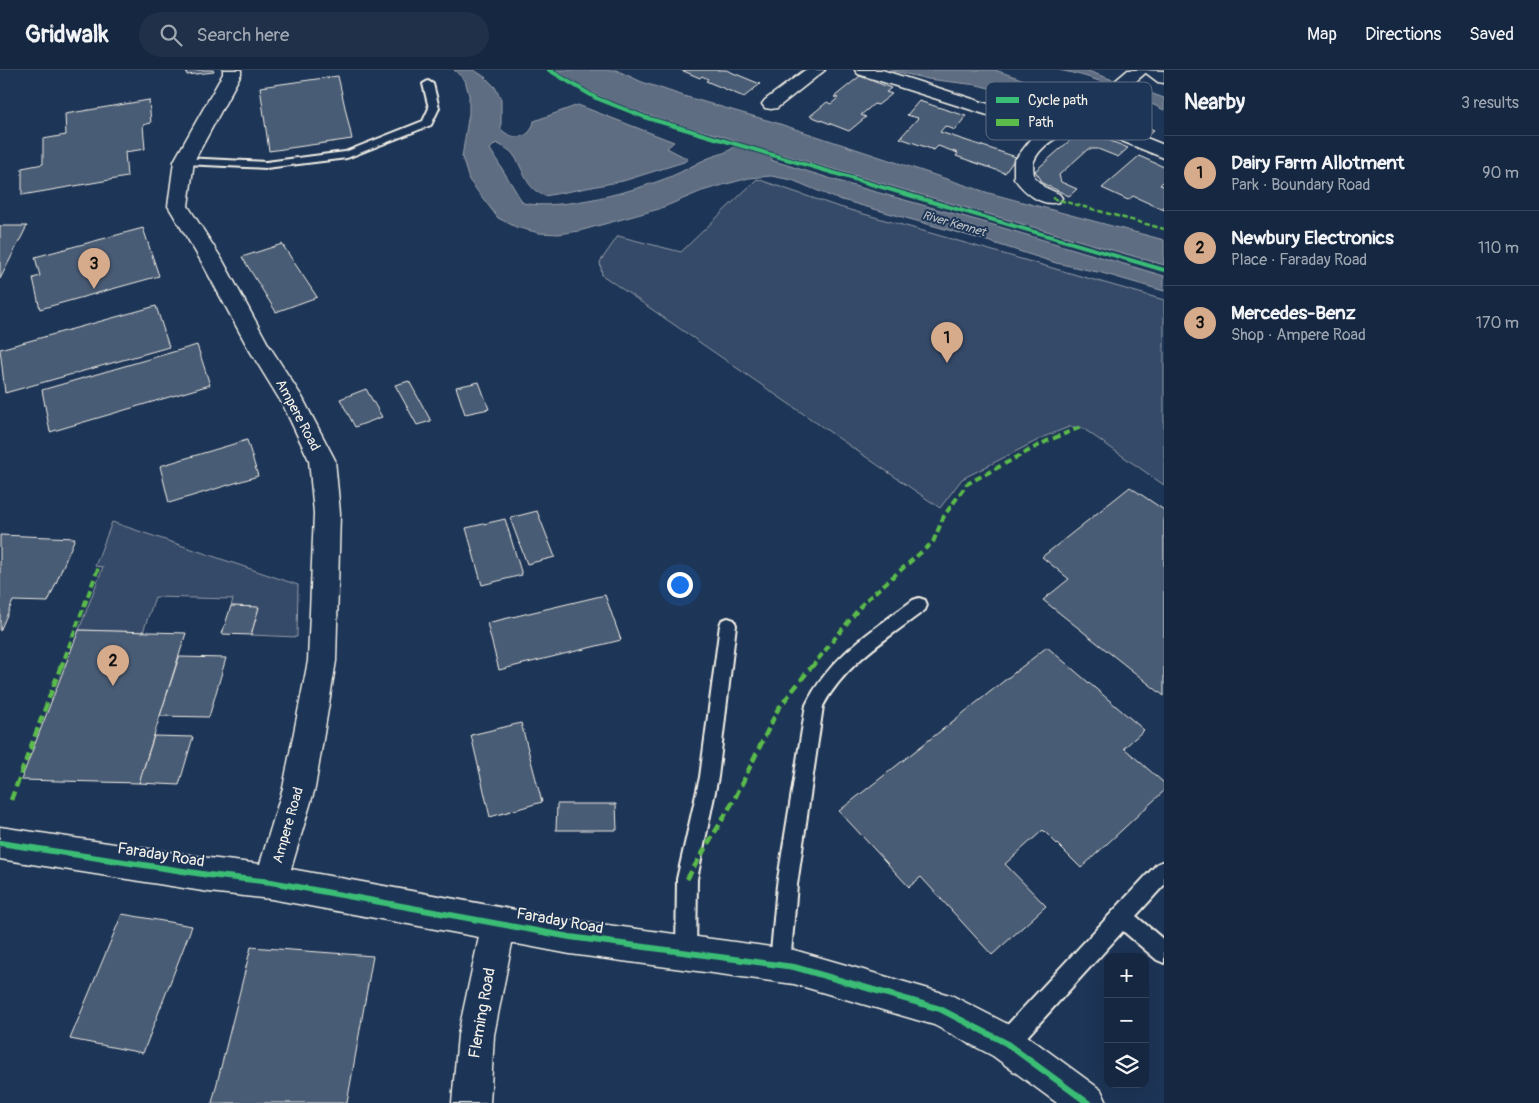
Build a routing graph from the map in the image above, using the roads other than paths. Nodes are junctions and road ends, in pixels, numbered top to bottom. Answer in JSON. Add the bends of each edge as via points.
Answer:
{"nodes":[{"id":1,"x":232,"y":70,"type":"edge"},
{"id":2,"x":816,"y":70,"type":"edge"},
{"id":3,"x":864,"y":70,"type":"edge"},
{"id":4,"x":1140,"y":70,"type":"edge"},
{"id":5,"x":1151,"y":70,"type":"edge"},
{"id":6,"x":1164,"y":78,"type":"edge"},
{"id":7,"x":1123,"y":82,"type":"edge"},
{"id":8,"x":428,"y":84,"type":"dead end"},
{"id":9,"x":771,"y":104,"type":"dead end"},
{"id":10,"x":986,"y":109,"type":"edge"},
{"id":11,"x":1042,"y":140,"type":"edge"},
{"id":12,"x":1135,"y":140,"type":"edge"},
{"id":13,"x":1164,"y":152,"type":"edge"},
{"id":14,"x":184,"y":161,"type":"junction"},
{"id":15,"x":1052,"y":198,"type":"dead end"},
{"id":16,"x":919,"y":605,"type":"dead end"},
{"id":17,"x":728,"y":625,"type":"dead end"},
{"id":18,"x":0,"y":843,"type":"edge"},
{"id":19,"x":1164,"y":871,"type":"edge"},
{"id":20,"x":271,"y":882,"type":"junction"},
{"id":21,"x":1122,"y":917,"type":"junction"},
{"id":22,"x":499,"y":923,"type":"junction"},
{"id":23,"x":686,"y":953,"type":"junction"},
{"id":24,"x":1164,"y":953,"type":"edge"},
{"id":25,"x":780,"y":964,"type":"junction"},
{"id":26,"x":1006,"y":1043,"type":"junction"},
{"id":27,"x":471,"y":1103,"type":"edge"},
{"id":28,"x":1088,"y":1103,"type":"edge"}],
"edges":[{"from":1,"to":14,"type":"street","name":"Ampere Road"},
{"from":2,"to":9,"type":"street"},
{"from":3,"to":10,"type":"street"},
{"from":4,"to":7,"type":"street"},
{"from":5,"to":6,"type":"street"},
{"from":8,"to":14,"type":"lane","via":[[434,108],[427,122],[347,156],[266,164]]},
{"from":11,"to":15,"type":"street","via":[[1024,161],[1022,170],[1029,185]]},
{"from":12,"to":13,"type":"street"},
{"from":14,"to":20,"type":"street","name":"Ampere Road","via":[[178,206],[294,403],[322,460],[326,513],[322,661],[299,788]]},
{"from":16,"to":25,"type":"lane","via":[[856,653],[828,682],[816,704],[810,724],[787,885]]},
{"from":17,"to":23,"type":"lane","via":[[709,777],[687,878]]},
{"from":18,"to":20,"type":"street","name":"Faraday Road"},
{"from":19,"to":21,"type":"lane"},
{"from":20,"to":22,"type":"street","name":"Faraday Road"},
{"from":21,"to":24,"type":"lane"},
{"from":21,"to":26,"type":"lane"},
{"from":22,"to":23,"type":"street","name":"Faraday Road","via":[[570,937]]},
{"from":22,"to":27,"type":"street","name":"Fleming Road","via":[[478,1022]]},
{"from":23,"to":25,"type":"street","name":"Faraday Road"},
{"from":25,"to":26,"type":"street","name":"Faraday Road","via":[[940,1009]]},
{"from":26,"to":28,"type":"street","name":"Faraday Road"}]}
